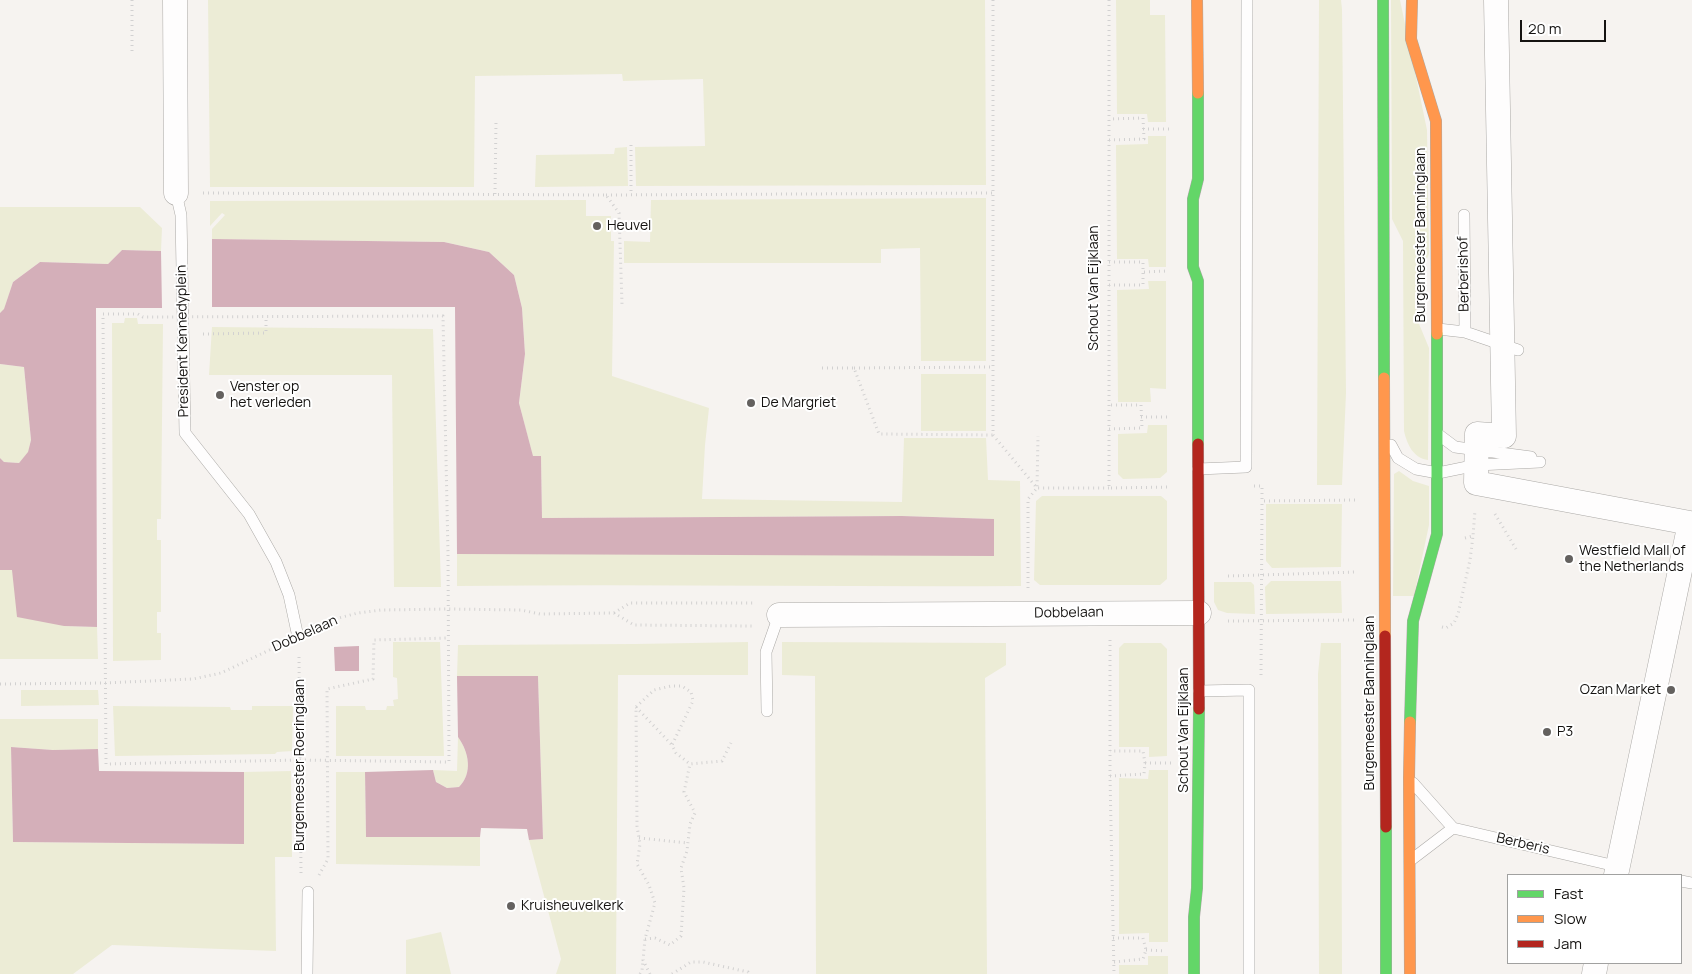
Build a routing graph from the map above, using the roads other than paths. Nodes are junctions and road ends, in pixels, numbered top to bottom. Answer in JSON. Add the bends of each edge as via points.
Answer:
{"nodes":[{"id":1,"x":175,"y":0,"type":"edge"},
{"id":2,"x":1197,"y":0,"type":"edge"},
{"id":3,"x":1247,"y":0,"type":"edge"},
{"id":4,"x":1383,"y":0,"type":"edge"},
{"id":5,"x":1412,"y":0,"type":"edge"},
{"id":6,"x":1496,"y":0,"type":"edge"},
{"id":7,"x":178,"y":204,"type":"joint"},
{"id":8,"x":1464,"y":215,"type":"dead end"},
{"id":9,"x":1437,"y":329,"type":"junction"},
{"id":10,"x":1465,"y":332,"type":"junction"},
{"id":11,"x":1510,"y":347,"type":"junction"},
{"id":12,"x":1384,"y":433,"type":"junction"},
{"id":13,"x":1438,"y":434,"type":"junction"},
{"id":14,"x":1476,"y":458,"type":"junction"},
{"id":15,"x":1540,"y":460,"type":"dead end"},
{"id":16,"x":1198,"y":468,"type":"junction"},
{"id":17,"x":1438,"y":474,"type":"junction"},
{"id":18,"x":1199,"y":613,"type":"junction"},
{"id":19,"x":779,"y":616,"type":"joint"},
{"id":20,"x":298,"y":637,"type":"road end"},
{"id":21,"x":1199,"y":691,"type":"junction"},
{"id":22,"x":766,"y":711,"type":"dead end"},
{"id":23,"x":1409,"y":778,"type":"junction"},
{"id":24,"x":1454,"y":828,"type":"junction"},
{"id":25,"x":1409,"y":862,"type":"junction"},
{"id":26,"x":1618,"y":870,"type":"edge"},
{"id":27,"x":308,"y":892,"type":"road end"},
{"id":28,"x":307,"y":974,"type":"edge"},
{"id":29,"x":1194,"y":974,"type":"edge"},
{"id":30,"x":1248,"y":974,"type":"edge"},
{"id":31,"x":1386,"y":974,"type":"edge"},
{"id":32,"x":1410,"y":974,"type":"edge"}],
"edges":[{"from":1,"to":7,"type":"street"},
{"from":2,"to":16,"type":"street","name":"Schout Van Eijklaan","via":[[1198,179],[1193,199],[1193,267],[1198,281]]},
{"from":3,"to":16,"type":"lane","via":[[1246,467]]},
{"from":4,"to":12,"type":"street","name":"Burgemeester Banninglaan"},
{"from":5,"to":9,"type":"street","name":"Burgemeester Banninglaan","via":[[1411,39],[1436,121]]},
{"from":6,"to":11,"type":"street"},
{"from":7,"to":20,"type":"lane","name":"President Kennedyplein","via":[[185,433],[249,514],[276,562],[289,595]]},
{"from":8,"to":10,"type":"lane","name":"Berberishof"},
{"from":9,"to":10,"type":"lane","name":"Berberishof"},
{"from":9,"to":13,"type":"street","name":"Burgemeester Banninglaan"},
{"from":10,"to":11,"type":"lane","name":"Berberishof"},
{"from":11,"to":14,"type":"street","via":[[1504,436],[1477,434]]},
{"from":12,"to":17,"type":"lane","name":"Burgemeester Banninglaan","via":[[1398,458],[1416,470]]},
{"from":12,"to":31,"type":"street","name":"Burgemeester Banninglaan"},
{"from":13,"to":14,"type":"lane"},
{"from":13,"to":17,"type":"street","name":"Burgemeester Banninglaan"},
{"from":14,"to":15,"type":"lane"},
{"from":14,"to":17,"type":"lane","name":"Burgemeester Banninglaan"},
{"from":14,"to":26,"type":"street","via":[[1476,483],[1690,523]]},
{"from":16,"to":18,"type":"street","name":"Schout Van Eijklaan"},
{"from":17,"to":23,"type":"street","name":"Burgemeester Banninglaan","via":[[1437,534],[1413,621]]},
{"from":18,"to":19,"type":"street","name":"Dobbelaan"},
{"from":18,"to":21,"type":"street","name":"Schout Van Eijklaan"},
{"from":19,"to":22,"type":"lane","via":[[766,652]]},
{"from":21,"to":29,"type":"street","name":"Schout Van Eijklaan"},
{"from":21,"to":30,"type":"lane","via":[[1249,690]]},
{"from":23,"to":24,"type":"lane"},
{"from":23,"to":25,"type":"street","name":"Burgemeester Banninglaan"},
{"from":24,"to":25,"type":"lane"},
{"from":24,"to":26,"type":"lane","name":"Berberis"},
{"from":25,"to":32,"type":"street","name":"Burgemeester Banninglaan"},
{"from":27,"to":28,"type":"lane"}]}
